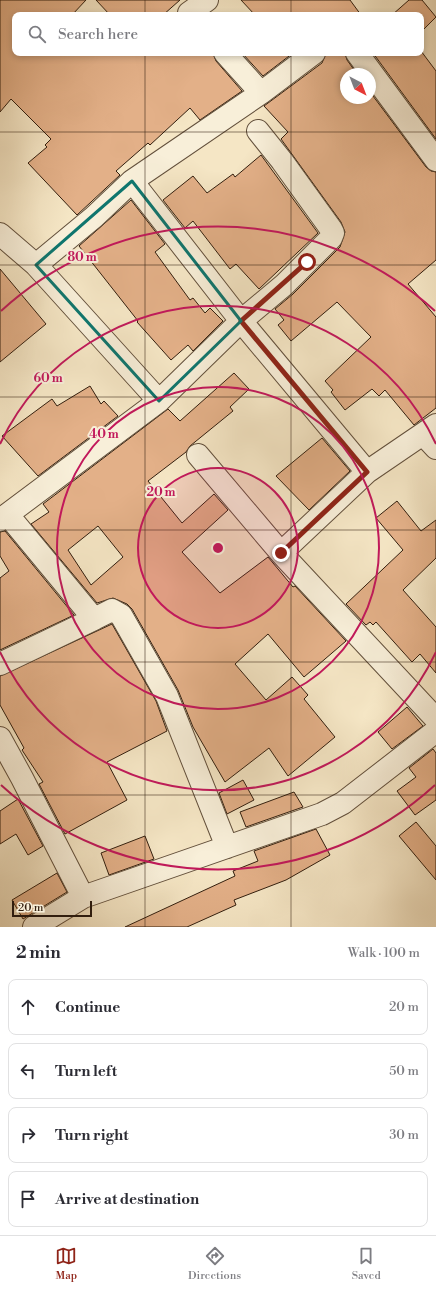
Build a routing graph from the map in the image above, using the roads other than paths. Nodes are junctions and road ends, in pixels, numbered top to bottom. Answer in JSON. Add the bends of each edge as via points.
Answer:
{"nodes":[{"id":1,"x":207,"y":0,"type":"edge"},
{"id":2,"x":186,"y":9,"type":"edge"},
{"id":3,"x":228,"y":56,"type":"edge"},
{"id":4,"x":310,"y":56,"type":"edge"},
{"id":5,"x":359,"y":56,"type":"edge"},
{"id":6,"x":261,"y":93,"type":"junction"},
{"id":7,"x":258,"y":131,"type":"dead end"},
{"id":8,"x":436,"y":160,"type":"edge"},
{"id":9,"x":132,"y":182,"type":"junction"},
{"id":10,"x":0,"y":234,"type":"edge"},
{"id":11,"x":36,"y":265,"type":"junction"},
{"id":12,"x":241,"y":321,"type":"junction"},
{"id":13,"x":158,"y":401,"type":"junction"},
{"id":14,"x":432,"y":436,"type":"edge"},
{"id":15,"x":198,"y":455,"type":"dead end"},
{"id":16,"x":367,"y":472,"type":"junction"},
{"id":17,"x":4,"y":518,"type":"edge"},
{"id":18,"x":281,"y":553,"type":"junction"},
{"id":19,"x":94,"y":619,"type":"junction"},
{"id":20,"x":0,"y":664,"type":"edge"},
{"id":21,"x":436,"y":719,"type":"edge"},
{"id":22,"x":436,"y":731,"type":"edge"},
{"id":23,"x":0,"y":738,"type":"edge"},
{"id":24,"x":228,"y":847,"type":"junction"},
{"id":25,"x":83,"y":897,"type":"junction"},
{"id":26,"x":34,"y":927,"type":"edge"}],
"edges":[{"from":1,"to":2,"type":"street"},
{"from":3,"to":6,"type":"street"},
{"from":4,"to":6,"type":"street"},
{"from":5,"to":8,"type":"street"},
{"from":6,"to":9,"type":"street"},
{"from":7,"to":12,"type":"street","via":[[322,216],[333,236],[284,284]]},
{"from":9,"to":11,"type":"street"},
{"from":9,"to":12,"type":"street"},
{"from":10,"to":11,"type":"street"},
{"from":11,"to":13,"type":"street"},
{"from":12,"to":13,"type":"street"},
{"from":12,"to":16,"type":"street"},
{"from":13,"to":17,"type":"street"},
{"from":14,"to":16,"type":"street"},
{"from":15,"to":18,"type":"street"},
{"from":16,"to":18,"type":"street"},
{"from":17,"to":19,"type":"street"},
{"from":18,"to":21,"type":"street"},
{"from":19,"to":20,"type":"street"},
{"from":19,"to":24,"type":"street","via":[[112,610],[121,615],[127,624],[167,696]]},
{"from":22,"to":24,"type":"street","via":[[332,809]]},
{"from":23,"to":25,"type":"street"},
{"from":24,"to":25,"type":"street"},
{"from":25,"to":26,"type":"street"}]}
